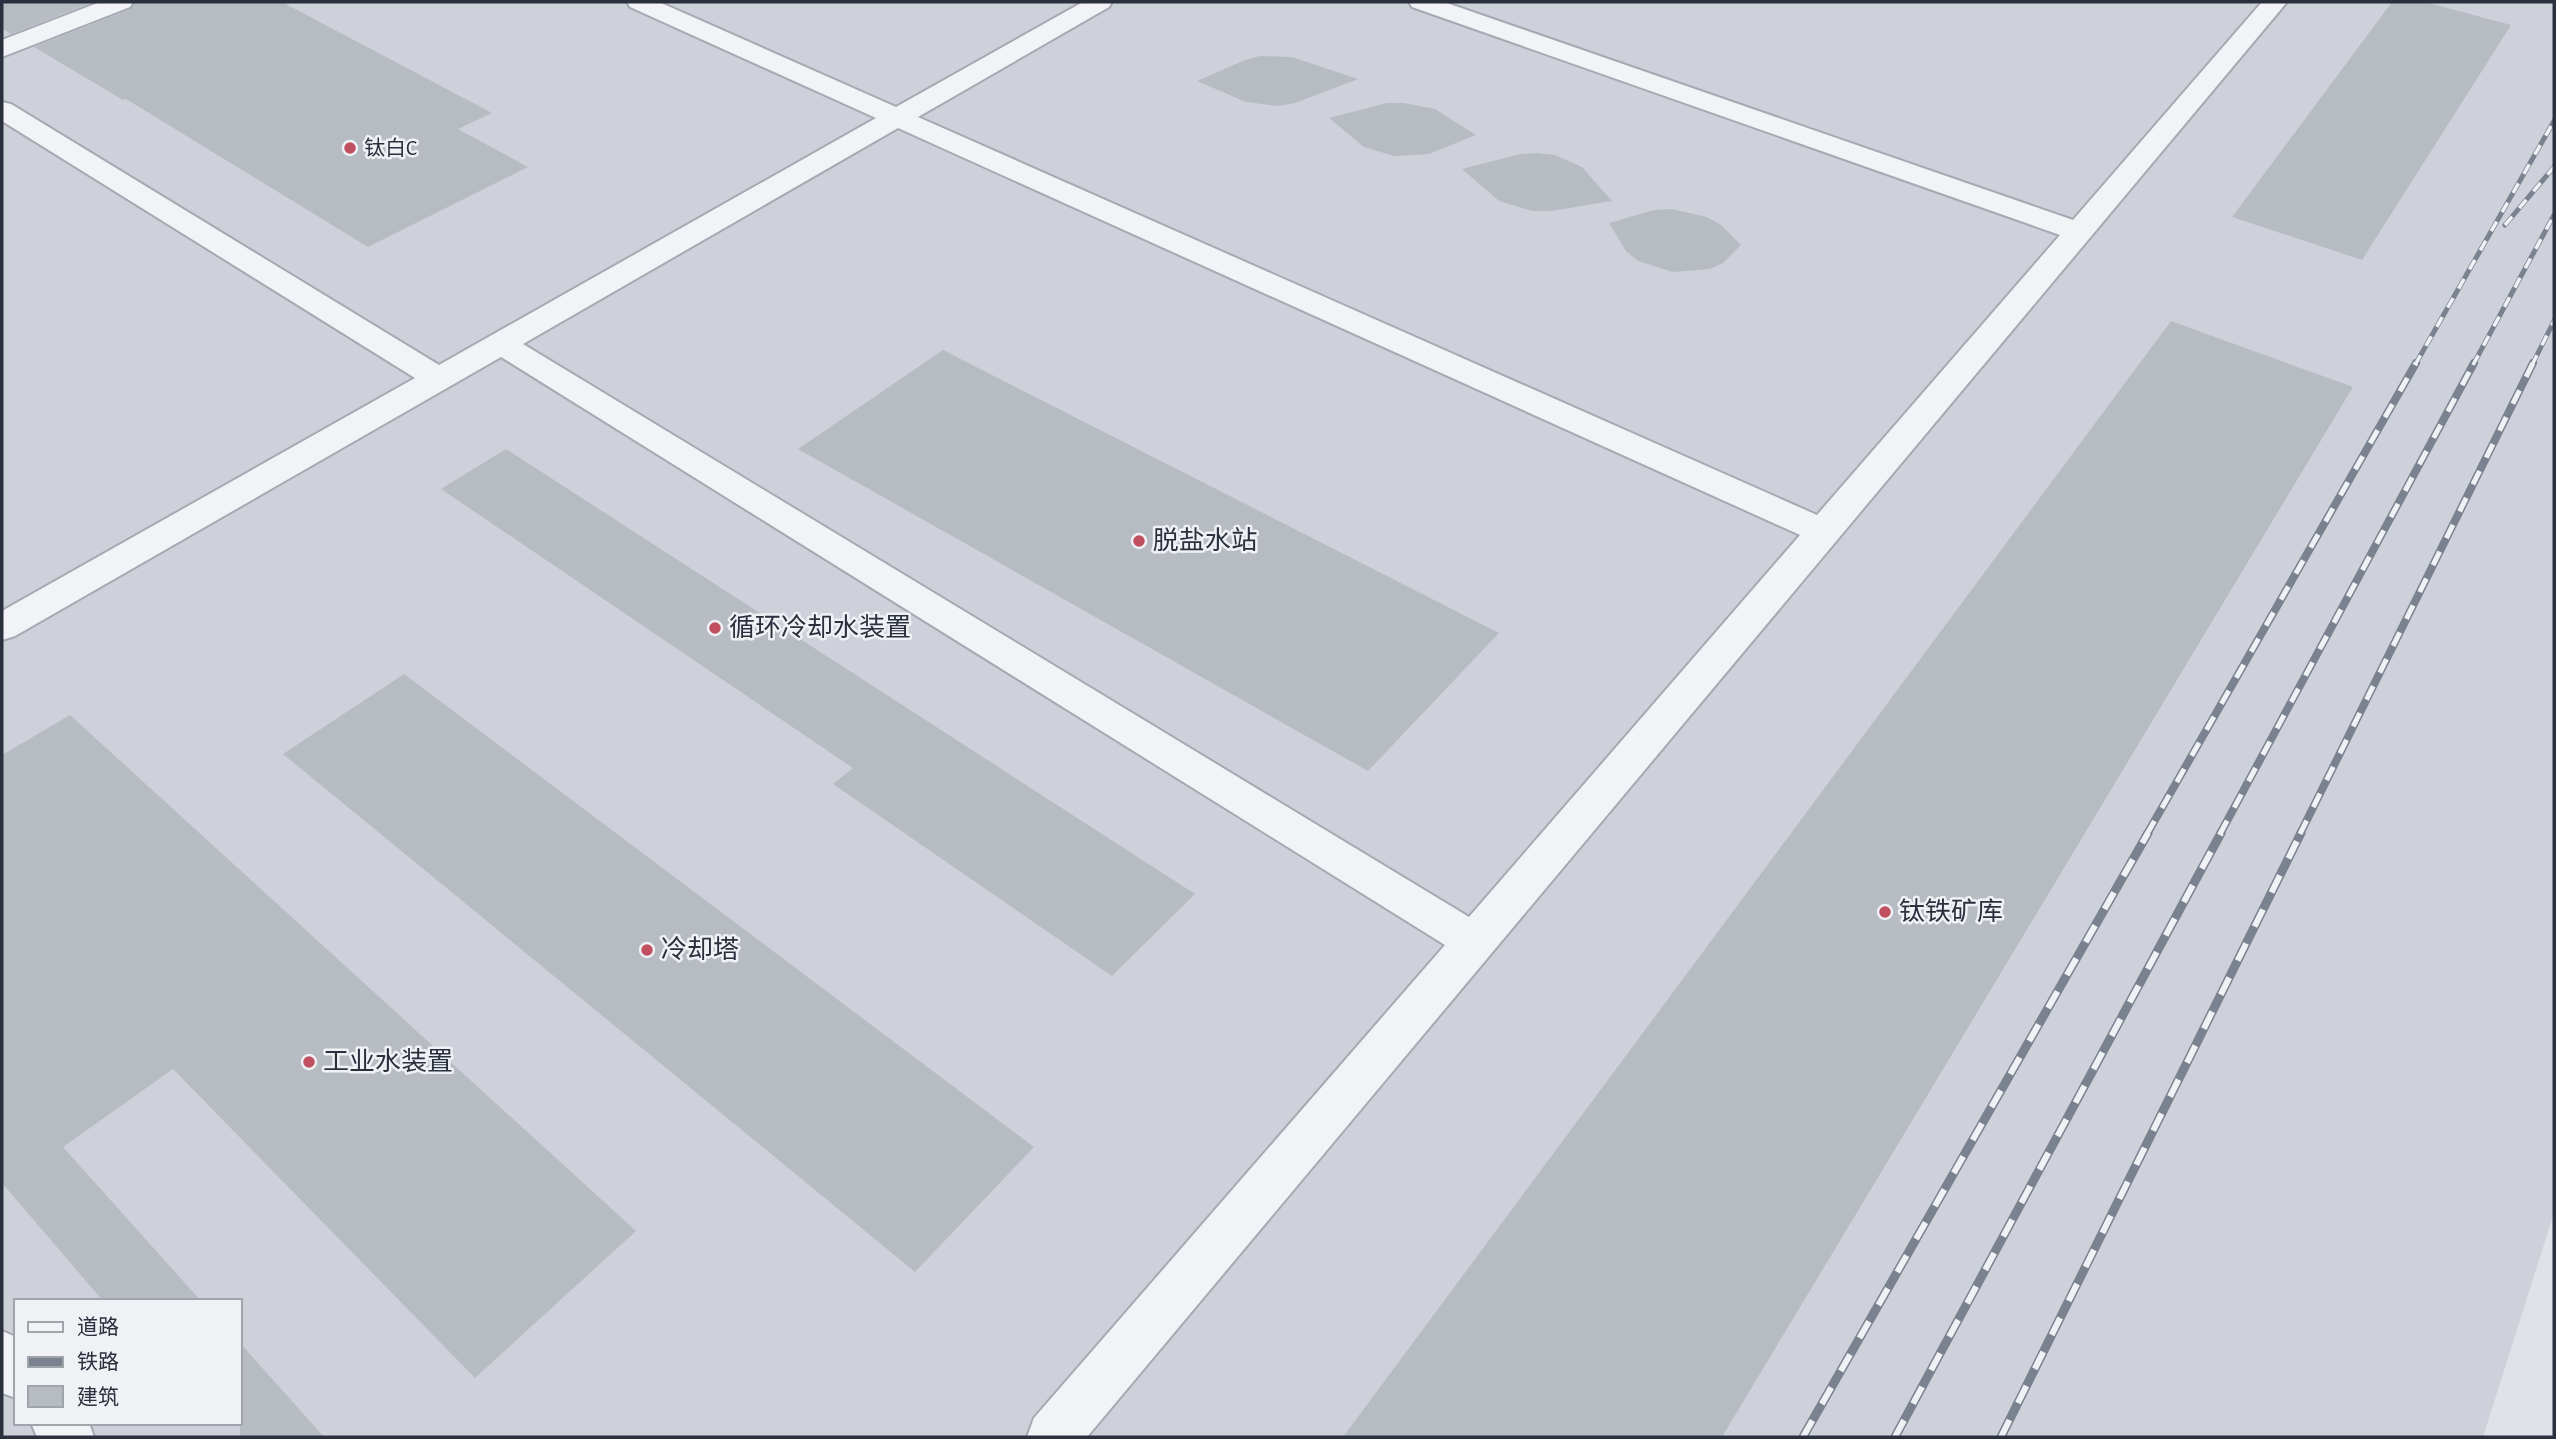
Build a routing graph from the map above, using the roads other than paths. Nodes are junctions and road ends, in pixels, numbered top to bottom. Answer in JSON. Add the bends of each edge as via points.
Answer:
{"nodes":[{"id":1,"x":121,"y":2,"type":"edge"},
{"id":2,"x":639,"y":2,"type":"edge"},
{"id":3,"x":1100,"y":2,"type":"edge"},
{"id":4,"x":1421,"y":2,"type":"edge"},
{"id":5,"x":2276,"y":2,"type":"edge"},
{"id":6,"x":2,"y":49,"type":"edge"},
{"id":7,"x":2,"y":110,"type":"edge"},
{"id":8,"x":897,"y":117,"type":"junction"},
{"id":9,"x":2079,"y":232,"type":"junction"},
{"id":10,"x":500,"y":343,"type":"junction"},
{"id":11,"x":439,"y":378,"type":"junction"},
{"id":12,"x":1825,"y":531,"type":"junction"},
{"id":13,"x":2,"y":627,"type":"edge"},
{"id":14,"x":1475,"y":942,"type":"junction"},
{"id":15,"x":2,"y":1356,"type":"edge"},
{"id":16,"x":14,"y":1371,"type":"edge"},
{"id":17,"x":1053,"y":1437,"type":"edge"}],
"edges":[{"from":1,"to":6,"type":"lane"},
{"from":2,"to":8,"type":"lane"},
{"from":3,"to":8,"type":"lane"},
{"from":4,"to":9,"type":"lane"},
{"from":5,"to":9,"type":"lane"},
{"from":7,"to":11,"type":"lane"},
{"from":8,"to":10,"type":"lane"},
{"from":8,"to":12,"type":"lane"},
{"from":9,"to":12,"type":"lane"},
{"from":10,"to":11,"type":"lane"},
{"from":10,"to":14,"type":"lane"},
{"from":11,"to":13,"type":"lane"},
{"from":12,"to":14,"type":"lane"},
{"from":14,"to":17,"type":"lane"},
{"from":15,"to":16,"type":"lane"}]}
